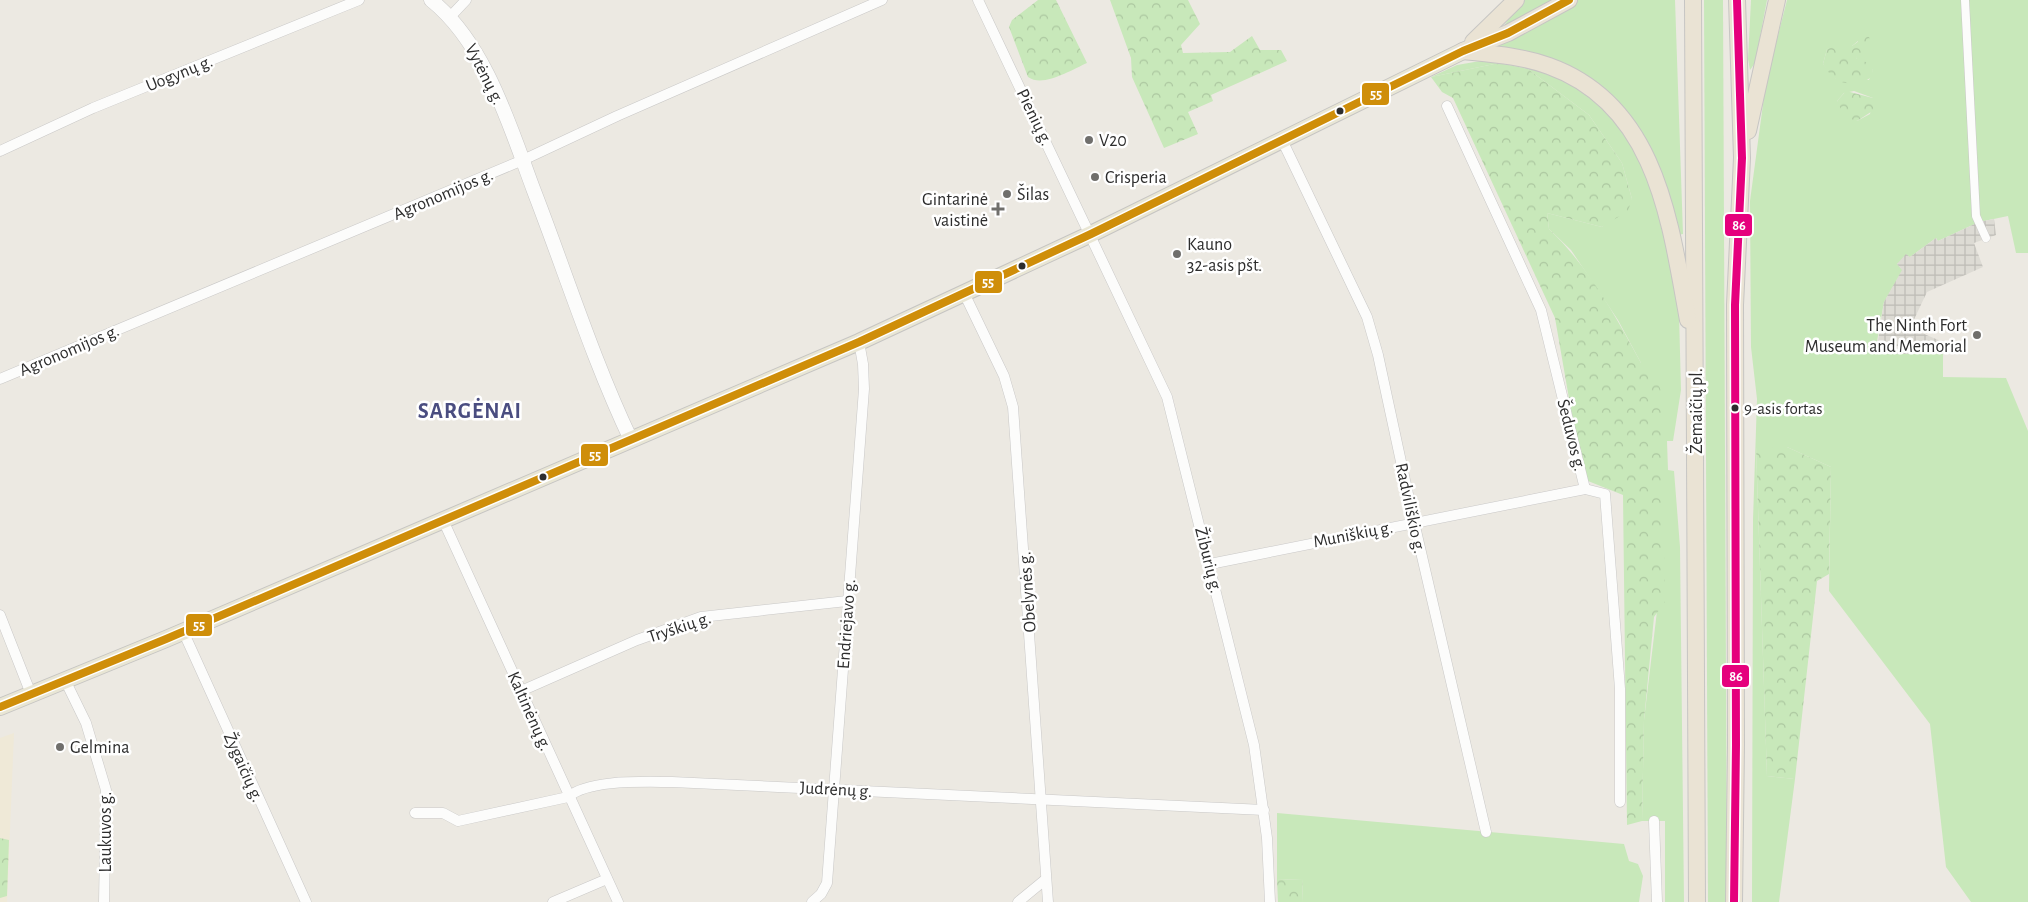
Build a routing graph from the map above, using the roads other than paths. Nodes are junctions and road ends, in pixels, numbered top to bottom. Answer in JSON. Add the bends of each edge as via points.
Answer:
{"nodes":[{"id":1,"x":359,"y":0,"type":"edge"},
{"id":2,"x":431,"y":0,"type":"edge"},
{"id":3,"x":466,"y":0,"type":"edge"},
{"id":4,"x":882,"y":0,"type":"edge"},
{"id":5,"x":978,"y":0,"type":"edge"},
{"id":6,"x":1516,"y":0,"type":"edge"},
{"id":7,"x":1570,"y":0,"type":"edge"},
{"id":8,"x":1693,"y":0,"type":"edge"},
{"id":9,"x":1737,"y":0,"type":"edge"},
{"id":10,"x":1777,"y":0,"type":"edge"},
{"id":11,"x":1964,"y":0,"type":"edge"},
{"id":12,"x":450,"y":17,"type":"junction"},
{"id":13,"x":1463,"y":50,"type":"junction"},
{"id":14,"x":1446,"y":106,"type":"dead end"},
{"id":15,"x":1282,"y":140,"type":"junction"},
{"id":16,"x":0,"y":151,"type":"edge"},
{"id":17,"x":1742,"y":158,"type":"junction"},
{"id":18,"x":523,"y":160,"type":"junction"},
{"id":19,"x":1091,"y":234,"type":"junction"},
{"id":20,"x":1986,"y":238,"type":"dead end"},
{"id":21,"x":964,"y":293,"type":"junction"},
{"id":22,"x":859,"y":342,"type":"junction"},
{"id":23,"x":1696,"y":361,"type":"junction"},
{"id":24,"x":0,"y":379,"type":"edge"},
{"id":25,"x":631,"y":440,"type":"junction"},
{"id":26,"x":1585,"y":489,"type":"junction"},
{"id":27,"x":443,"y":520,"type":"junction"},
{"id":28,"x":1414,"y":522,"type":"junction"},
{"id":29,"x":1210,"y":564,"type":"junction"},
{"id":30,"x":848,"y":601,"type":"junction"},
{"id":31,"x":0,"y":615,"type":"edge"},
{"id":32,"x":183,"y":631,"type":"junction"},
{"id":33,"x":64,"y":680,"type":"junction"},
{"id":34,"x":522,"y":691,"type":"junction"},
{"id":35,"x":31,"y":694,"type":"junction"},
{"id":36,"x":0,"y":707,"type":"edge"},
{"id":37,"x":835,"y":789,"type":"junction"},
{"id":38,"x":568,"y":796,"type":"junction"},
{"id":39,"x":1042,"y":799,"type":"junction"},
{"id":40,"x":1620,"y":802,"type":"dead end"},
{"id":41,"x":1264,"y":810,"type":"junction"},
{"id":42,"x":415,"y":813,"type":"dead end"},
{"id":43,"x":1654,"y":821,"type":"dead end"},
{"id":44,"x":1486,"y":832,"type":"dead end"},
{"id":45,"x":607,"y":879,"type":"junction"},
{"id":46,"x":1046,"y":879,"type":"junction"},
{"id":47,"x":104,"y":902,"type":"edge"},
{"id":48,"x":306,"y":902,"type":"edge"},
{"id":49,"x":553,"y":902,"type":"edge"},
{"id":50,"x":618,"y":902,"type":"edge"},
{"id":51,"x":812,"y":902,"type":"edge"},
{"id":52,"x":1018,"y":902,"type":"edge"},
{"id":53,"x":1048,"y":902,"type":"edge"},
{"id":54,"x":1270,"y":902,"type":"edge"},
{"id":55,"x":1657,"y":902,"type":"edge"},
{"id":56,"x":1697,"y":902,"type":"edge"},
{"id":57,"x":1734,"y":902,"type":"edge"}],
"edges":[{"from":1,"to":16,"type":"street","name":"Uogynų g.","via":[[93,108]]},
{"from":2,"to":12,"type":"main road","name":"Vytėnų g."},
{"from":3,"to":12,"type":"street"},
{"from":4,"to":18,"type":"street","name":"Agronomijos g."},
{"from":5,"to":19,"type":"street","name":"Pienių g."},
{"from":6,"to":13,"type":"highway"},
{"from":7,"to":13,"type":"highway","via":[[1508,33]]},
{"from":8,"to":23,"type":"highway","name":"Žemaičių pl."},
{"from":9,"to":17,"type":"highway"},
{"from":10,"to":17,"type":"highway"},
{"from":11,"to":20,"type":"street","via":[[1976,216]]},
{"from":12,"to":18,"type":"main road","name":"Vytėnų g.","via":[[474,50]]},
{"from":13,"to":15,"type":"main road"},
{"from":13,"to":23,"type":"highway","via":[[1515,57],[1555,68],[1603,99],[1632,130],[1653,172],[1670,224]]},
{"from":14,"to":26,"type":"street","name":"Šeduvos g.","via":[[1541,310]]},
{"from":15,"to":19,"type":"main road"},
{"from":15,"to":28,"type":"street","name":"Radviliškio g.","via":[[1367,317]]},
{"from":17,"to":57,"type":"highway","via":[[1734,315]]},
{"from":18,"to":24,"type":"street","name":"Agronomijos g."},
{"from":18,"to":25,"type":"main road","name":"Vytėnų g."},
{"from":19,"to":21,"type":"main road"},
{"from":19,"to":29,"type":"street","name":"Žiburių g.","via":[[1167,397]]},
{"from":21,"to":22,"type":"main road"},
{"from":21,"to":39,"type":"street","name":"Obelynės g.","via":[[1004,376],[1013,407]]},
{"from":22,"to":25,"type":"main road"},
{"from":22,"to":30,"type":"street","name":"Endriejavo g.","via":[[864,389]]},
{"from":23,"to":56,"type":"highway","name":"Žemaičių pl."},
{"from":25,"to":27,"type":"main road"},
{"from":26,"to":28,"type":"street","name":"Muniškių g."},
{"from":26,"to":40,"type":"street","name":"Šeduvos g.","via":[[1605,494],[1620,689]]},
{"from":27,"to":32,"type":"main road"},
{"from":27,"to":34,"type":"street","name":"Kaltinėnų g."},
{"from":28,"to":29,"type":"street","name":"Muniškių g."},
{"from":28,"to":44,"type":"street","name":"Radviliškio g."},
{"from":29,"to":41,"type":"street","name":"Žiburių g.","via":[[1254,745]]},
{"from":30,"to":34,"type":"street","name":"Tryškių g.","via":[[701,617],[637,640]]},
{"from":30,"to":37,"type":"street","name":"Endriejavo g."},
{"from":31,"to":35,"type":"street"},
{"from":32,"to":33,"type":"main road"},
{"from":32,"to":48,"type":"street","name":"Žygaičių g."},
{"from":33,"to":35,"type":"main road"},
{"from":33,"to":47,"type":"street","name":"Laukuvos g.","via":[[86,723],[106,790]]},
{"from":34,"to":38,"type":"street","name":"Kaltinėnų g."},
{"from":35,"to":36,"type":"main road"},
{"from":37,"to":38,"type":"street","name":"Judrėnų g.","via":[[637,782],[591,787]]},
{"from":37,"to":39,"type":"street","name":"Judrėnų g."},
{"from":37,"to":51,"type":"street","name":"Endriejavo g.","via":[[827,882]]},
{"from":38,"to":42,"type":"street","name":"Judrėnų g.","via":[[458,821],[443,813]]},
{"from":38,"to":45,"type":"street","name":"Kaltinėnų g."},
{"from":39,"to":41,"type":"street","name":"Judrėnų g."},
{"from":39,"to":46,"type":"street","name":"Obelynės g."},
{"from":41,"to":54,"type":"street","name":"Žiburių g."},
{"from":43,"to":55,"type":"street"},
{"from":45,"to":49,"type":"street"},
{"from":45,"to":50,"type":"street","name":"Kaltinėnų g."},
{"from":46,"to":52,"type":"street"},
{"from":46,"to":53,"type":"street","name":"Obelynės g."}]}
